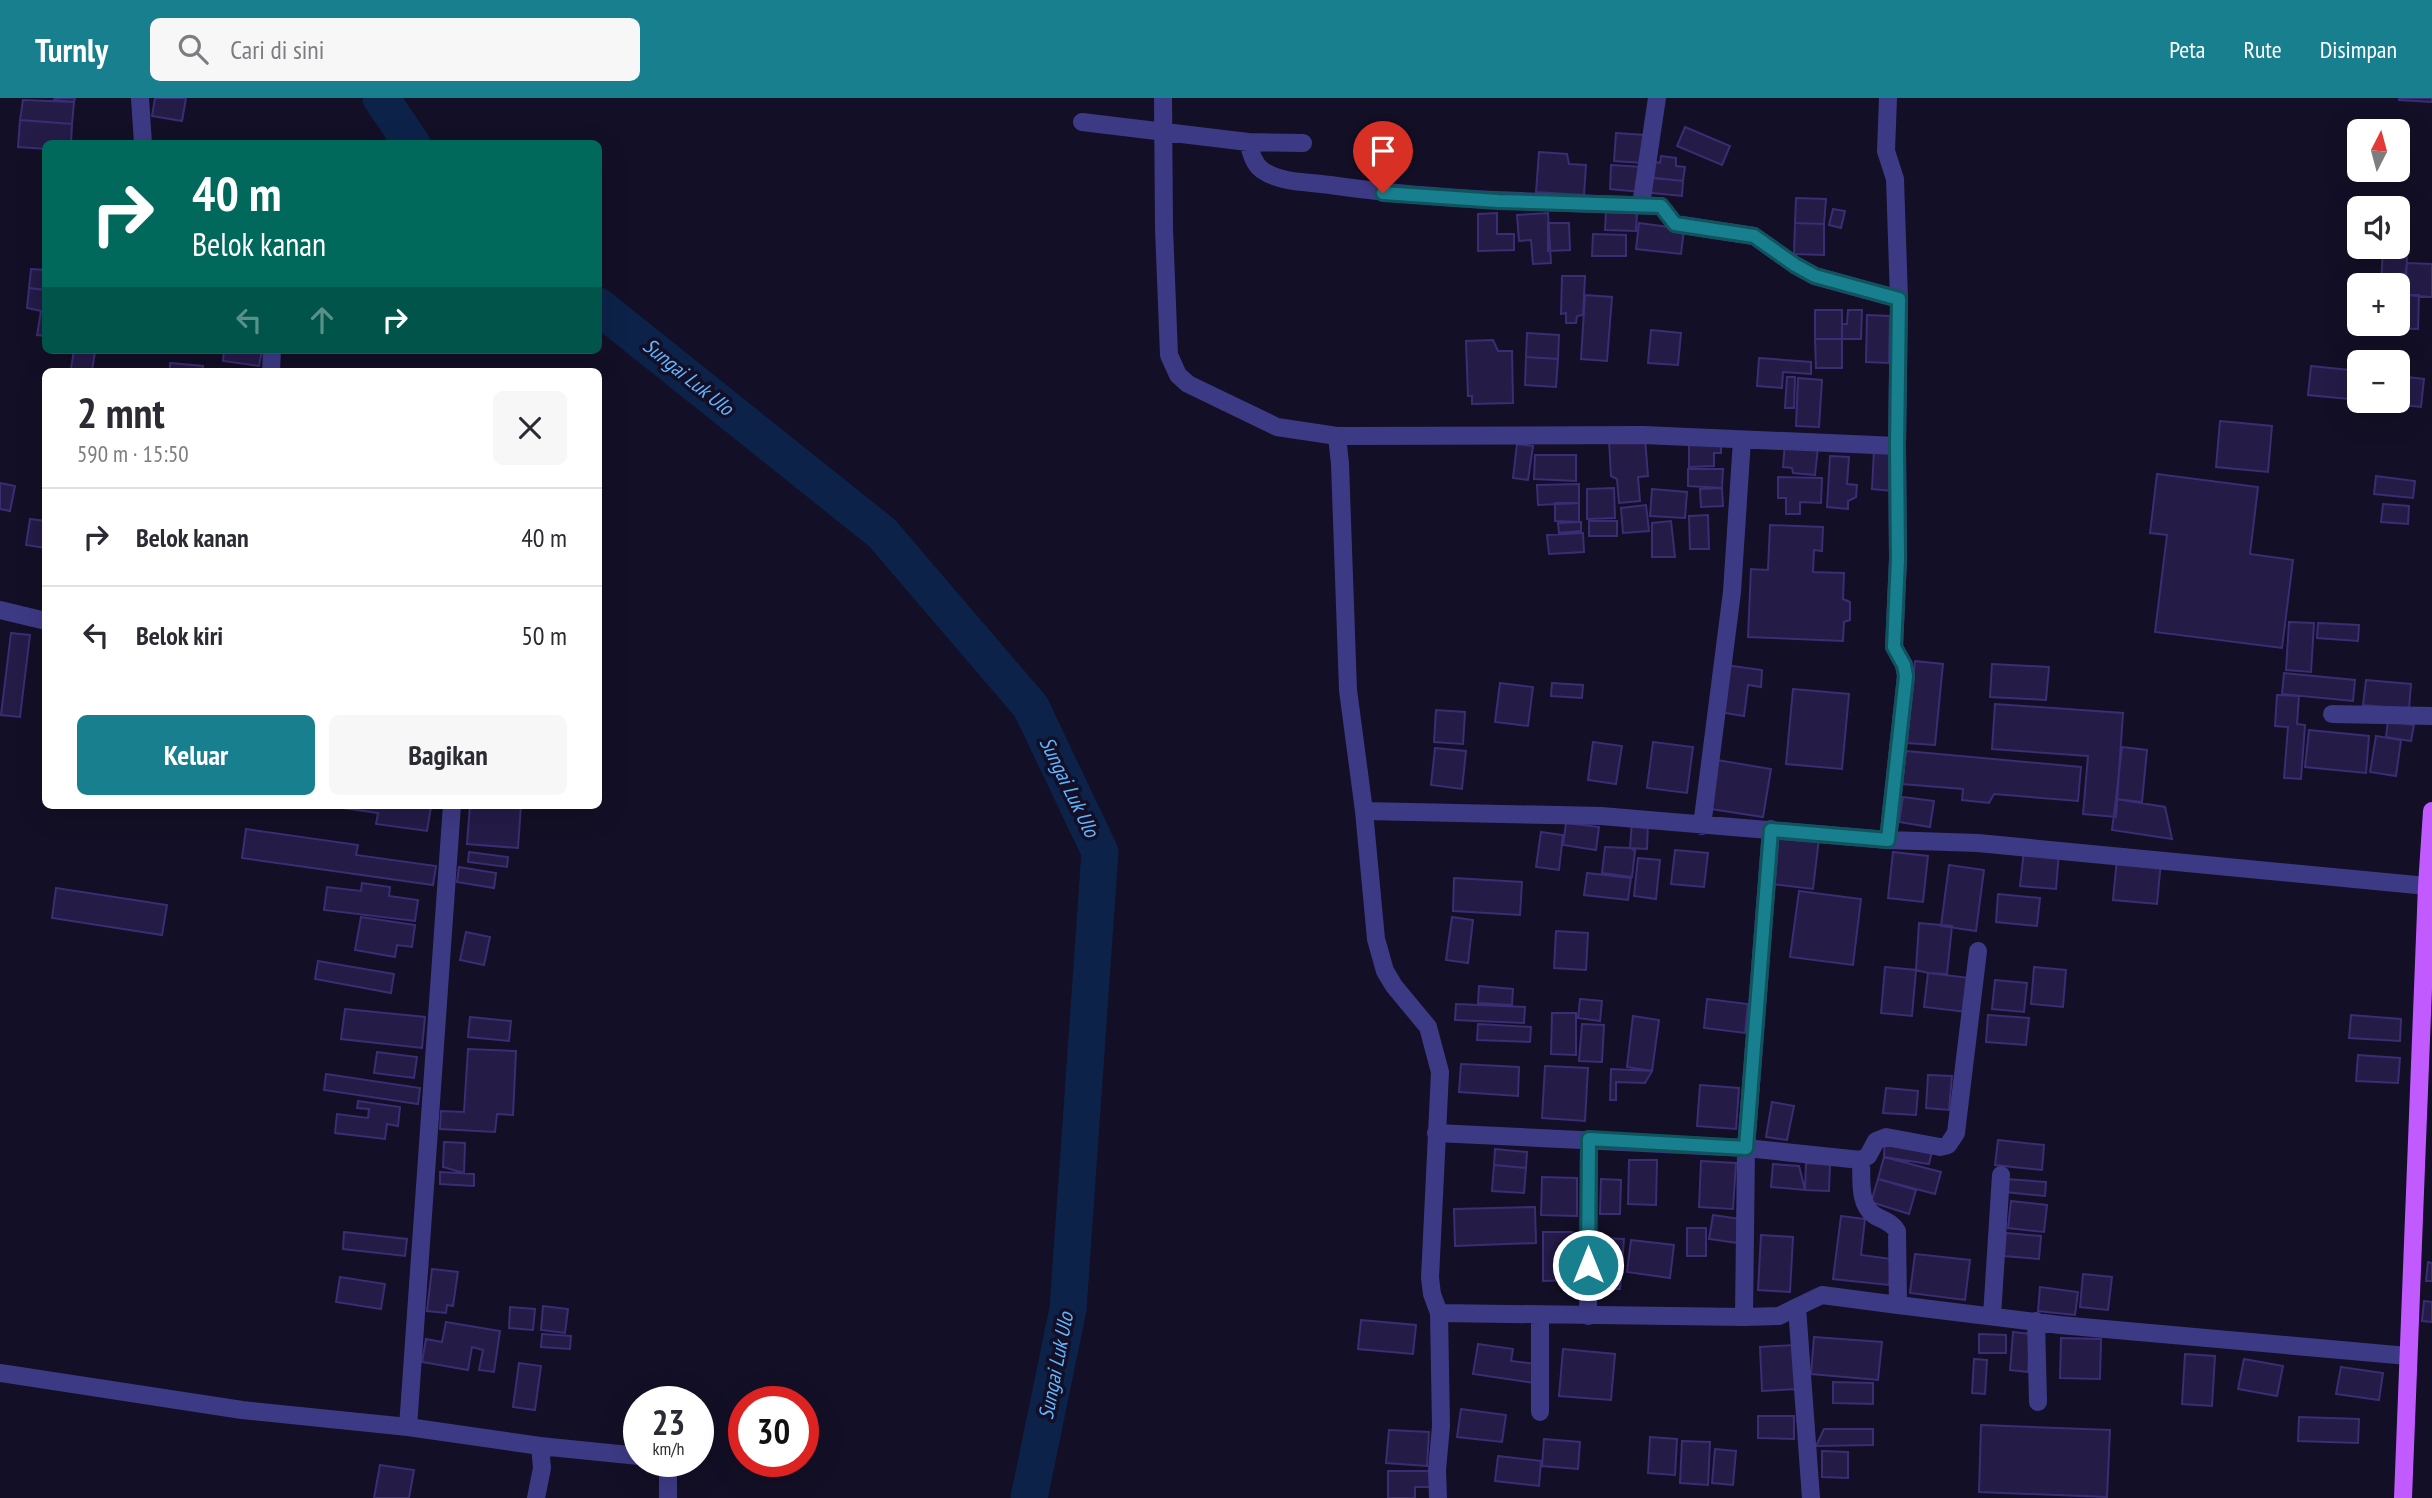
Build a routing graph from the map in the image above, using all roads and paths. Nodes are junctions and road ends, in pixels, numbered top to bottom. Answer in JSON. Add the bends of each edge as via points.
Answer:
{"nodes":[{"id":1,"x":140,"y":98,"type":"edge"},
{"id":2,"x":1163,"y":98,"type":"edge"},
{"id":3,"x":1657,"y":98,"type":"edge"},
{"id":4,"x":1888,"y":98,"type":"edge"},
{"id":5,"x":1082,"y":122,"type":"dead end"},
{"id":6,"x":1162,"y":133,"type":"junction"},
{"id":7,"x":143,"y":140,"type":"edge"},
{"id":8,"x":1248,"y":142,"type":"junction"},
{"id":9,"x":1303,"y":144,"type":"dead end"},
{"id":10,"x":1641,"y":205,"type":"junction"},
{"id":11,"x":1899,"y":299,"type":"junction"},
{"id":12,"x":1337,"y":436,"type":"junction"},
{"id":13,"x":1742,"y":440,"type":"junction"},
{"id":14,"x":1897,"y":446,"type":"junction"},
{"id":15,"x":0,"y":610,"type":"edge"},
{"id":16,"x":42,"y":620,"type":"edge"},
{"id":17,"x":2332,"y":714,"type":"dead end"},
{"id":18,"x":2432,"y":716,"type":"edge"},
{"id":19,"x":452,"y":809,"type":"edge"},
{"id":20,"x":1364,"y":811,"type":"junction"},
{"id":21,"x":2432,"y":811,"type":"edge"},
{"id":22,"x":1702,"y":826,"type":"junction"},
{"id":23,"x":1771,"y":830,"type":"junction"},
{"id":24,"x":1888,"y":840,"type":"junction"},
{"id":25,"x":2427,"y":886,"type":"junction"},
{"id":26,"x":1978,"y":951,"type":"dead end"},
{"id":27,"x":1436,"y":1133,"type":"junction"},
{"id":28,"x":1589,"y":1139,"type":"junction"},
{"id":29,"x":1746,"y":1148,"type":"junction"},
{"id":30,"x":1847,"y":1159,"type":"junction"},
{"id":31,"x":2001,"y":1175,"type":"dead end"},
{"id":32,"x":1898,"y":1305,"type":"junction"},
{"id":33,"x":1797,"y":1307,"type":"junction"},
{"id":34,"x":1439,"y":1312,"type":"junction"},
{"id":35,"x":1540,"y":1315,"type":"junction"},
{"id":36,"x":1588,"y":1316,"type":"junction"},
{"id":37,"x":1992,"y":1316,"type":"junction"},
{"id":38,"x":1744,"y":1317,"type":"junction"},
{"id":39,"x":2036,"y":1321,"type":"junction"},
{"id":40,"x":2408,"y":1356,"type":"junction"},
{"id":41,"x":0,"y":1373,"type":"edge"},
{"id":42,"x":2038,"y":1402,"type":"dead end"},
{"id":43,"x":1540,"y":1412,"type":"dead end"},
{"id":44,"x":408,"y":1427,"type":"junction"},
{"id":45,"x":540,"y":1446,"type":"junction"},
{"id":46,"x":623,"y":1454,"type":"edge"},
{"id":47,"x":668,"y":1477,"type":"edge"},
{"id":48,"x":536,"y":1498,"type":"edge"},
{"id":49,"x":668,"y":1498,"type":"edge"},
{"id":50,"x":1438,"y":1498,"type":"edge"},
{"id":51,"x":1811,"y":1498,"type":"edge"},
{"id":52,"x":2403,"y":1498,"type":"edge"}],
"edges":[{"from":1,"to":7,"type":"street"},
{"from":2,"to":6,"type":"street"},
{"from":3,"to":10,"type":"street"},
{"from":4,"to":11,"type":"street","via":[[1886,151],[1895,179]]},
{"from":5,"to":6,"type":"street"},
{"from":6,"to":8,"type":"street"},
{"from":6,"to":12,"type":"street","via":[[1169,355],[1178,374],[1188,384],[1277,427]]},
{"from":8,"to":9,"type":"street"},
{"from":8,"to":10,"type":"street","via":[[1253,160],[1279,177],[1383,193]]},
{"from":10,"to":11,"type":"street","via":[[1661,206],[1675,224],[1754,236],[1815,276]]},
{"from":11,"to":14,"type":"street"},
{"from":12,"to":13,"type":"street","via":[[1643,435]]},
{"from":12,"to":20,"type":"street","via":[[1348,690]]},
{"from":13,"to":14,"type":"street"},
{"from":13,"to":22,"type":"street","via":[[1732,592]]},
{"from":14,"to":24,"type":"street","via":[[1894,647],[1906,676]]},
{"from":15,"to":16,"type":"street"},
{"from":17,"to":18,"type":"street"},
{"from":19,"to":44,"type":"street"},
{"from":20,"to":22,"type":"street","via":[[1574,814]]},
{"from":20,"to":27,"type":"street","via":[[1376,939],[1385,971],[1428,1027],[1440,1072]]},
{"from":21,"to":25,"type":"main road"},
{"from":22,"to":23,"type":"street"},
{"from":23,"to":24,"type":"street"},
{"from":23,"to":29,"type":"street"},
{"from":24,"to":25,"type":"street","via":[[1978,844]]},
{"from":25,"to":40,"type":"main road"},
{"from":26,"to":30,"type":"street","via":[[1952,1141],[1940,1147],[1886,1137],[1876,1141],[1868,1156]]},
{"from":27,"to":28,"type":"street"},
{"from":27,"to":34,"type":"street","via":[[1430,1278]]},
{"from":28,"to":29,"type":"street"},
{"from":28,"to":36,"type":"street"},
{"from":29,"to":30,"type":"street"},
{"from":29,"to":38,"type":"street"},
{"from":30,"to":32,"type":"street","via":[[1867,1209],[1897,1231]]},
{"from":31,"to":37,"type":"street"},
{"from":32,"to":33,"type":"street","via":[[1822,1294]]},
{"from":32,"to":37,"type":"street"},
{"from":33,"to":38,"type":"street","via":[[1779,1316]]},
{"from":33,"to":51,"type":"street"},
{"from":34,"to":35,"type":"street"},
{"from":34,"to":50,"type":"street"},
{"from":35,"to":36,"type":"street"},
{"from":35,"to":43,"type":"street"},
{"from":36,"to":38,"type":"street"},
{"from":37,"to":39,"type":"street"},
{"from":39,"to":40,"type":"street"},
{"from":39,"to":42,"type":"street"},
{"from":40,"to":52,"type":"main road"},
{"from":41,"to":44,"type":"street","via":[[242,1410]]},
{"from":44,"to":45,"type":"street"},
{"from":45,"to":46,"type":"street"},
{"from":45,"to":48,"type":"street","via":[[542,1468]]},
{"from":47,"to":49,"type":"street"}]}
